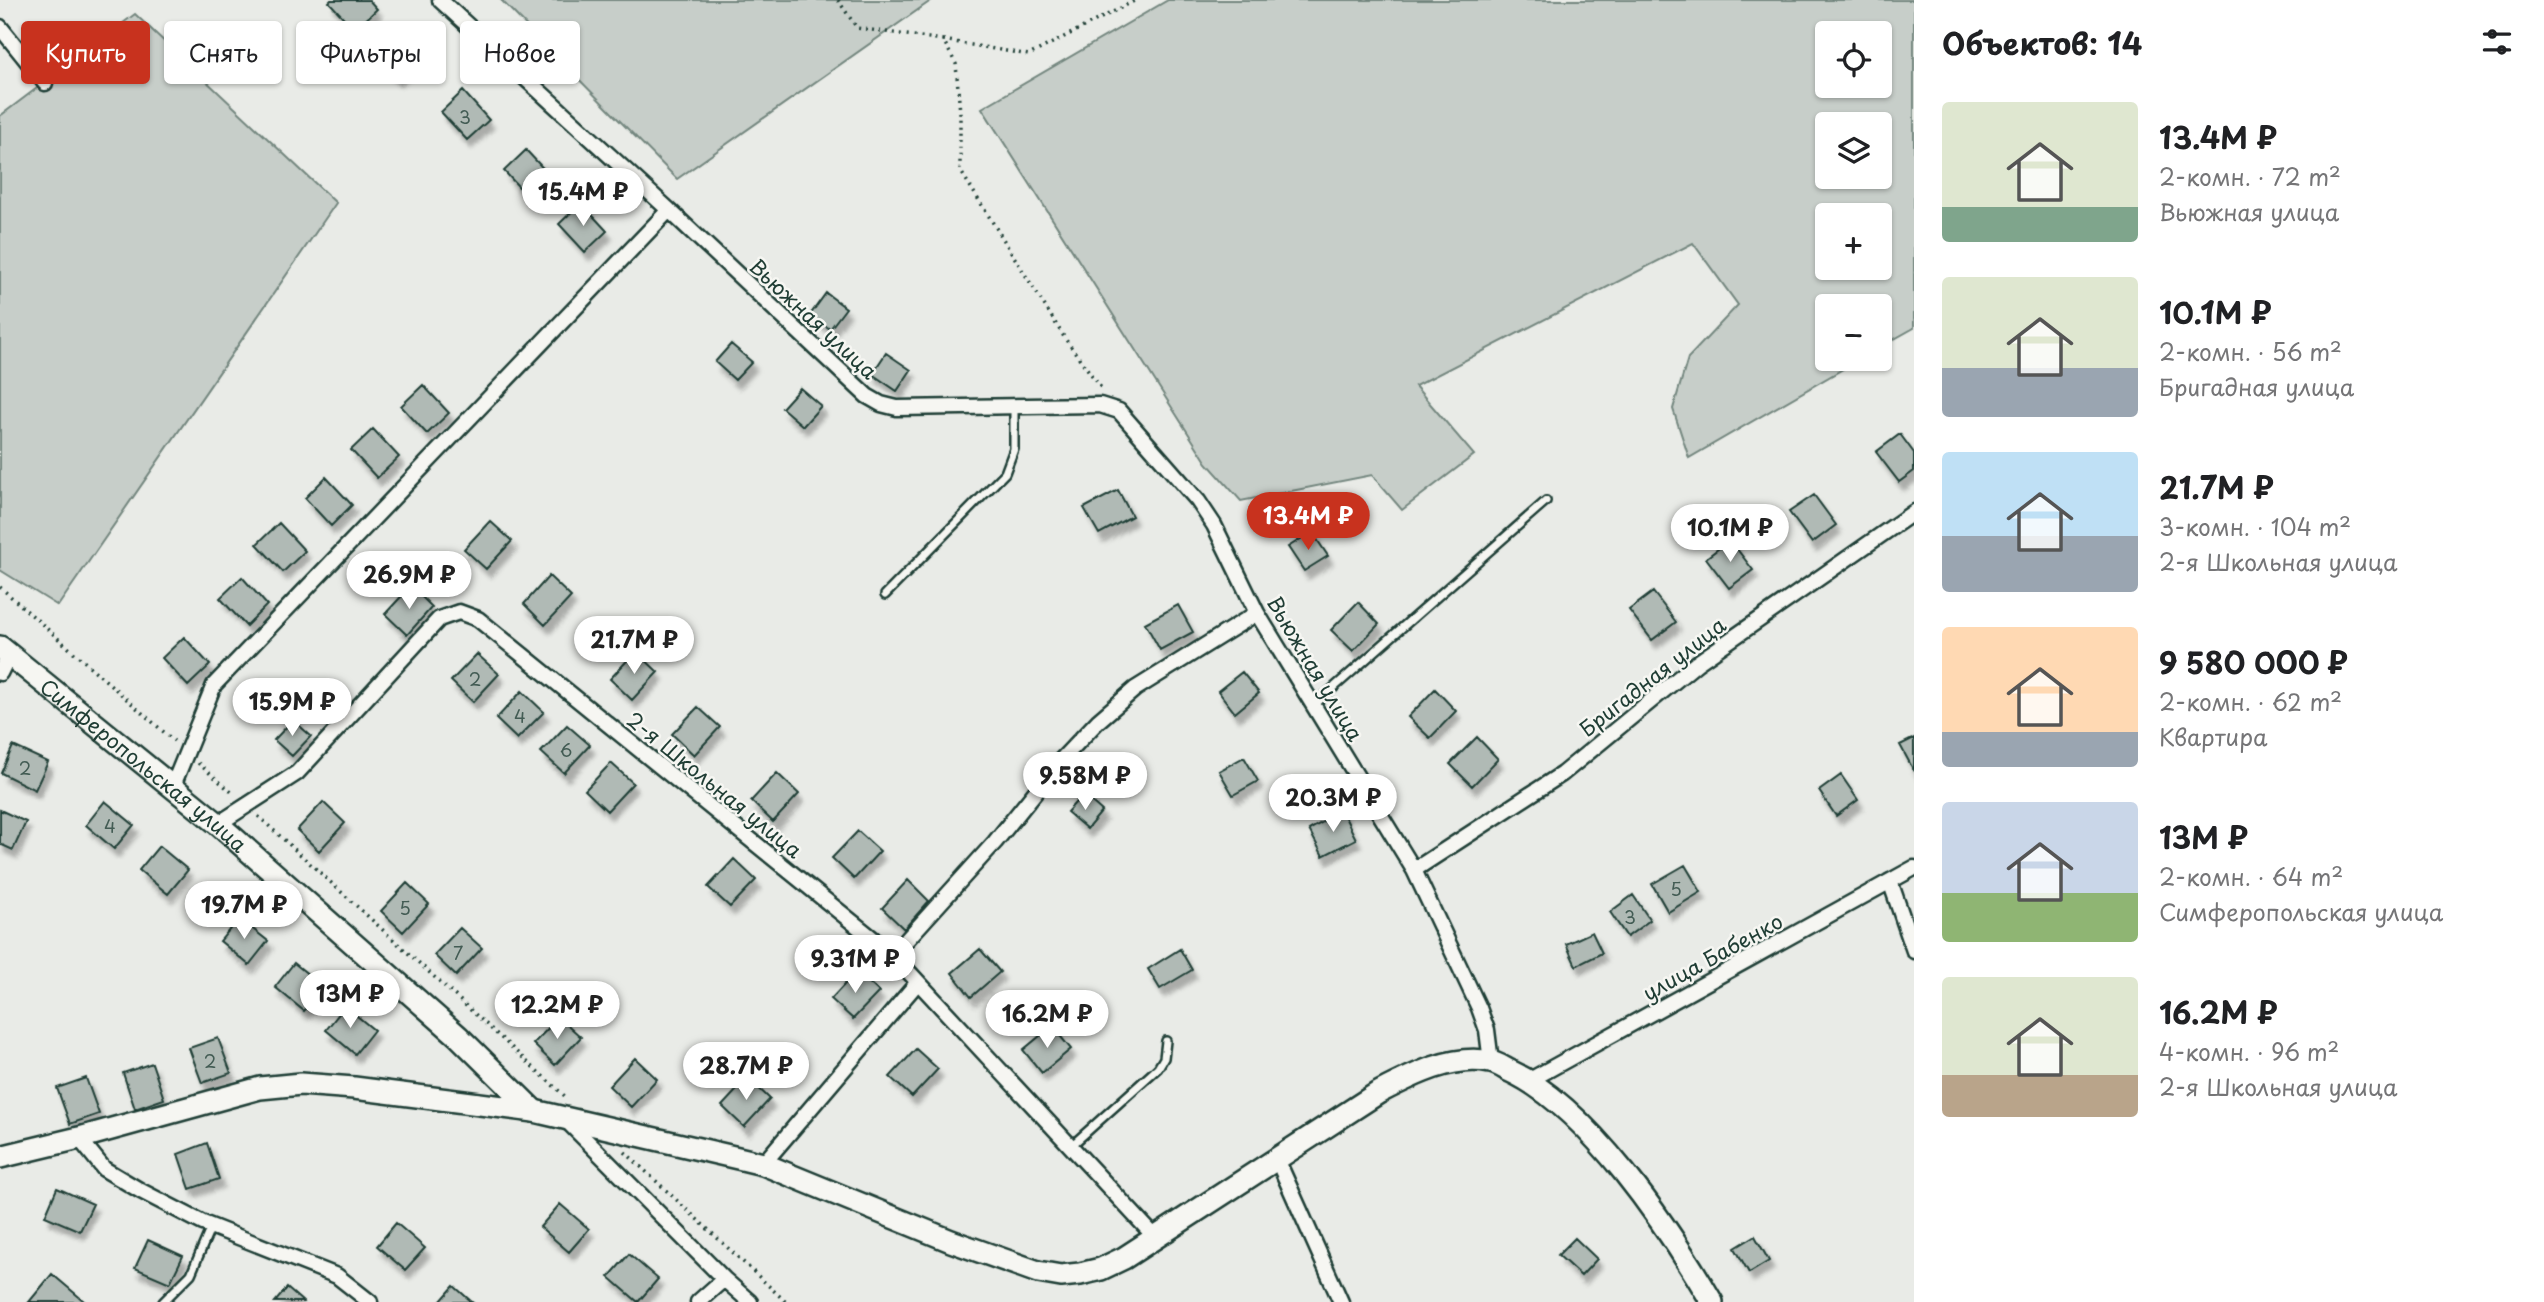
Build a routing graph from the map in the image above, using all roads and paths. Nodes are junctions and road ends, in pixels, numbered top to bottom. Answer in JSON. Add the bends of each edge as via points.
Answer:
{"nodes":[{"id":1,"x":440,"y":0,"type":"edge"},
{"id":2,"x":838,"y":0,"type":"edge"},
{"id":3,"x":1136,"y":0,"type":"edge"},
{"id":4,"x":0,"y":27,"type":"edge"},
{"id":5,"x":943,"y":40,"type":"junction"},
{"id":6,"x":21,"y":53,"type":"edge"},
{"id":7,"x":669,"y":210,"type":"junction"},
{"id":8,"x":1014,"y":406,"type":"junction"},
{"id":9,"x":1119,"y":411,"type":"junction"},
{"id":10,"x":1546,"y":501,"type":"dead end"},
{"id":11,"x":1914,"y":512,"type":"edge"},
{"id":12,"x":0,"y":587,"type":"edge"},
{"id":13,"x":885,"y":595,"type":"dead end"},
{"id":14,"x":1257,"y":613,"type":"junction"},
{"id":15,"x":3,"y":659,"type":"edge"},
{"id":16,"x":1313,"y":705,"type":"junction"},
{"id":17,"x":187,"y":752,"type":"junction"},
{"id":18,"x":172,"y":788,"type":"junction"},
{"id":19,"x":247,"y":805,"type":"junction"},
{"id":20,"x":218,"y":824,"type":"junction"},
{"id":21,"x":1914,"y":869,"type":"edge"},
{"id":22,"x":1414,"y":870,"type":"junction"},
{"id":23,"x":1890,"y":881,"type":"junction"},
{"id":24,"x":1914,"y":951,"type":"edge"},
{"id":25,"x":893,"y":955,"type":"junction"},
{"id":26,"x":918,"y":982,"type":"junction"},
{"id":27,"x":1166,"y":1041,"type":"dead end"},
{"id":28,"x":1491,"y":1062,"type":"junction"},
{"id":29,"x":1530,"y":1080,"type":"junction"},
{"id":30,"x":534,"y":1111,"type":"junction"},
{"id":31,"x":570,"y":1112,"type":"junction"},
{"id":32,"x":599,"y":1127,"type":"junction"},
{"id":33,"x":79,"y":1138,"type":"junction"},
{"id":34,"x":1071,"y":1146,"type":"junction"},
{"id":35,"x":0,"y":1157,"type":"edge"},
{"id":36,"x":1277,"y":1159,"type":"junction"},
{"id":37,"x":762,"y":1164,"type":"junction"},
{"id":38,"x":211,"y":1226,"type":"junction"},
{"id":39,"x":1155,"y":1237,"type":"junction"},
{"id":40,"x":724,"y":1279,"type":"junction"},
{"id":41,"x":163,"y":1302,"type":"edge"},
{"id":42,"x":370,"y":1302,"type":"edge"},
{"id":43,"x":698,"y":1302,"type":"edge"},
{"id":44,"x":750,"y":1302,"type":"edge"},
{"id":45,"x":786,"y":1302,"type":"edge"},
{"id":46,"x":1341,"y":1302,"type":"edge"},
{"id":47,"x":1712,"y":1302,"type":"edge"}],
"edges":[{"from":1,"to":7,"type":"street","name":"Вьюжная улица"},
{"from":2,"to":5,"type":"path","via":[[858,28]]},
{"from":3,"to":5,"type":"path","via":[[1029,55]]},
{"from":4,"to":6,"type":"street"},
{"from":5,"to":9,"type":"path","via":[[956,64],[960,170],[1066,340]]},
{"from":7,"to":8,"type":"street","name":"Вьюжная улица","via":[[874,400],[897,408]]},
{"from":7,"to":17,"type":"street","via":[[215,685]]},
{"from":8,"to":9,"type":"street","name":"Вьюжная улица","via":[[1100,405]]},
{"from":8,"to":13,"type":"lane","via":[[1014,449],[1005,473]]},
{"from":9,"to":14,"type":"street","name":"Вьюжная улица","via":[[1198,501]]},
{"from":10,"to":16,"type":"lane"},
{"from":11,"to":22,"type":"street","name":"Бригадная улица","via":[[1697,663],[1562,775]]},
{"from":12,"to":17,"type":"path"},
{"from":14,"to":16,"type":"street","name":"Вьюжная улица"},
{"from":14,"to":25,"type":"street","via":[[1135,690],[1098,721]]},
{"from":15,"to":18,"type":"street","name":"Симферопольская улица"},
{"from":16,"to":22,"type":"street","name":"Вьюжная улица"},
{"from":17,"to":18,"type":"street"},
{"from":17,"to":19,"type":"path"},
{"from":18,"to":20,"type":"street","name":"Симферопольская улица"},
{"from":19,"to":20,"type":"street","name":"2-я Школьная улица"},
{"from":19,"to":25,"type":"street","name":"2-я Школьная улица","via":[[297,773],[439,618],[459,612],[478,619]]},
{"from":19,"to":31,"type":"path"},
{"from":20,"to":30,"type":"street","name":"Симферопольская улица","via":[[458,1036]]},
{"from":21,"to":23,"type":"street","name":"улица Бабенко"},
{"from":22,"to":28,"type":"street","name":"Вьюжная улица","via":[[1479,1009]]},
{"from":23,"to":24,"type":"street"},
{"from":23,"to":29,"type":"street","name":"улица Бабенко"},
{"from":25,"to":26,"type":"street","name":"2-я Школьная улица"},
{"from":26,"to":34,"type":"street","name":"2-я Школьная улица"},
{"from":26,"to":37,"type":"street"},
{"from":27,"to":34,"type":"lane","via":[[1158,1068]]},
{"from":28,"to":29,"type":"street"},
{"from":28,"to":36,"type":"street","via":[[1451,1063],[1407,1077]]},
{"from":29,"to":47,"type":"street","via":[[1607,1154],[1679,1246]]},
{"from":30,"to":31,"type":"street","name":"Симферопольская улица"},
{"from":30,"to":33,"type":"street","via":[[325,1085],[282,1085],[260,1087]]},
{"from":31,"to":32,"type":"street"},
{"from":31,"to":40,"type":"street","name":"Симферопольская улица"},
{"from":32,"to":37,"type":"street"},
{"from":32,"to":45,"type":"path"},
{"from":33,"to":35,"type":"street"},
{"from":33,"to":38,"type":"street","via":[[104,1169]]},
{"from":34,"to":39,"type":"street","name":"2-я Школьная улица"},
{"from":36,"to":39,"type":"street"},
{"from":36,"to":46,"type":"street"},
{"from":37,"to":39,"type":"street","via":[[951,1241],[1049,1274],[1101,1269]]},
{"from":38,"to":41,"type":"lane","via":[[191,1274]]},
{"from":38,"to":42,"type":"street","via":[[337,1276]]},
{"from":40,"to":43,"type":"street"},
{"from":40,"to":44,"type":"street","name":"Симферопольская улица"}]}
